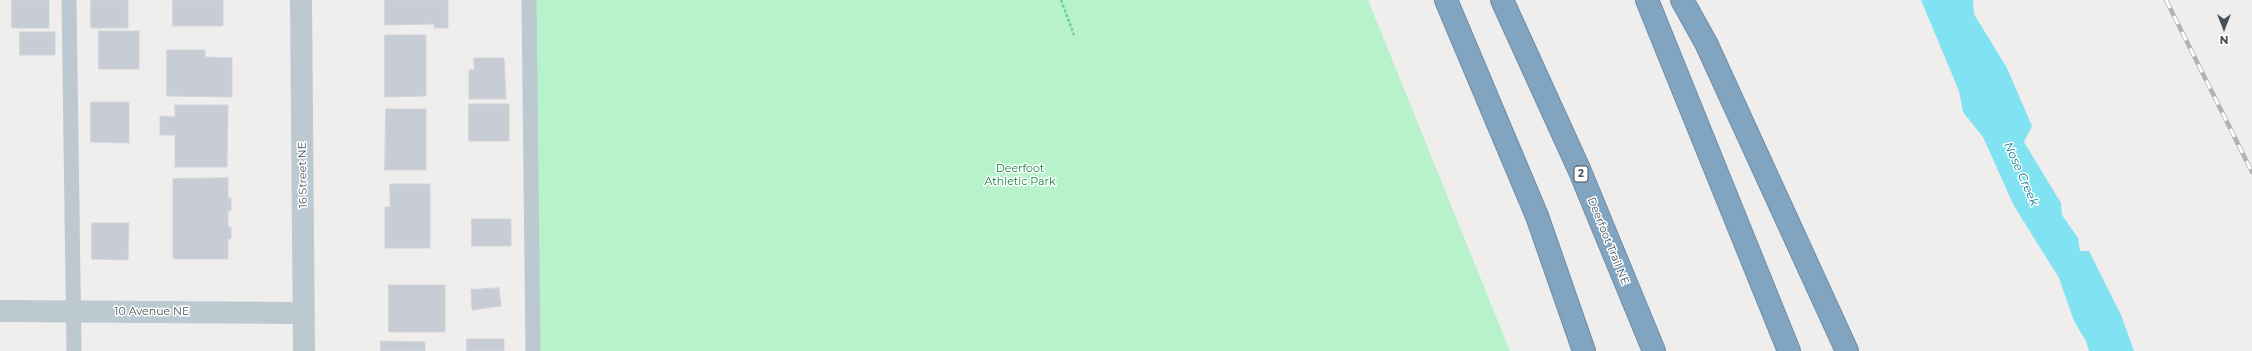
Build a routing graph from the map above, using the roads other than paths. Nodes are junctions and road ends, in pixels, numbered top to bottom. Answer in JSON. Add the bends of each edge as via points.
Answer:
{"nodes":[{"id":1,"x":70,"y":0,"type":"edge"},
{"id":2,"x":301,"y":0,"type":"edge"},
{"id":3,"x":529,"y":0,"type":"edge"},
{"id":4,"x":1446,"y":0,"type":"edge"},
{"id":5,"x":1502,"y":0,"type":"edge"},
{"id":6,"x":1647,"y":0,"type":"edge"},
{"id":7,"x":1682,"y":0,"type":"edge"},
{"id":8,"x":0,"y":311,"type":"edge"},
{"id":9,"x":74,"y":312,"type":"junction"},
{"id":10,"x":304,"y":313,"type":"junction"},
{"id":11,"x":74,"y":351,"type":"edge"},
{"id":12,"x":304,"y":351,"type":"edge"},
{"id":13,"x":533,"y":351,"type":"edge"},
{"id":14,"x":1584,"y":351,"type":"edge"},
{"id":15,"x":1654,"y":351,"type":"edge"},
{"id":16,"x":1789,"y":351,"type":"edge"},
{"id":17,"x":1847,"y":351,"type":"edge"}],
"edges":[{"from":1,"to":9,"type":"lane"},
{"from":2,"to":10,"type":"street","name":"16 Street NE"},
{"from":3,"to":13,"type":"lane"},
{"from":4,"to":14,"type":"highway","via":[[1536,216]]},
{"from":5,"to":15,"type":"highway","name":"Deerfoot Trail NE","number":"2","via":[[1579,169]]},
{"from":6,"to":16,"type":"highway"},
{"from":7,"to":17,"type":"highway","via":[[1706,42]]},
{"from":8,"to":9,"type":"street","name":"10 Avenue NE"},
{"from":9,"to":10,"type":"street","name":"10 Avenue NE"},
{"from":9,"to":11,"type":"lane"},
{"from":10,"to":12,"type":"street","name":"16 Street NE"}]}
